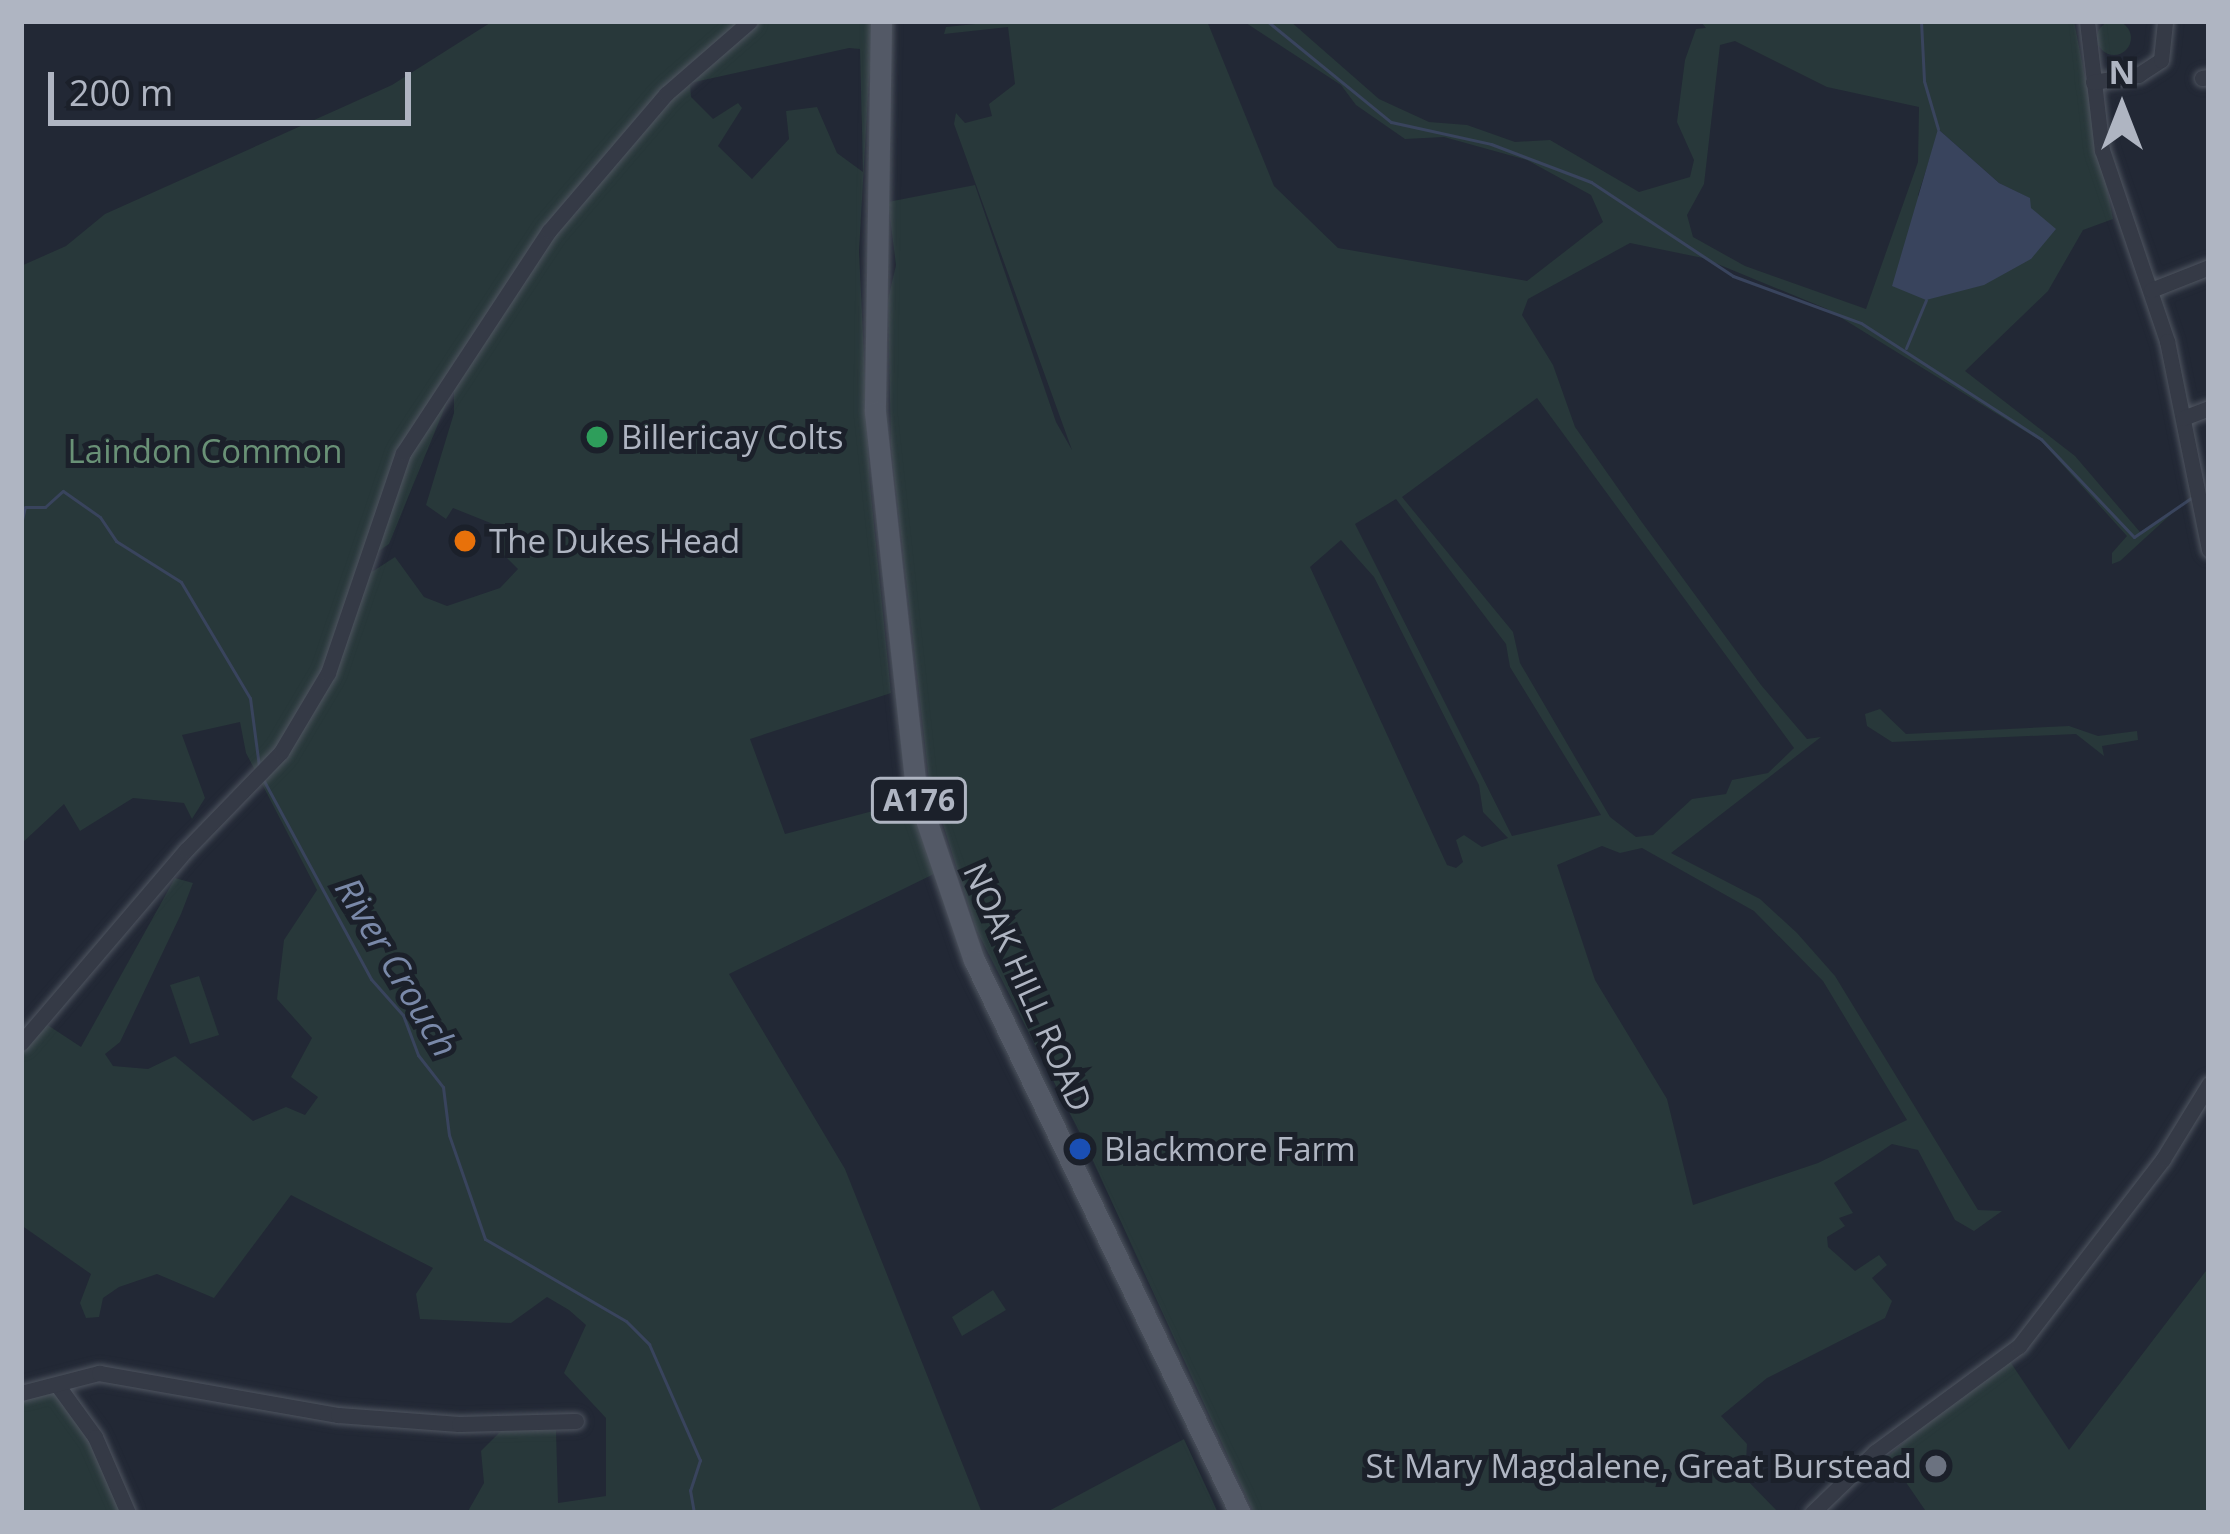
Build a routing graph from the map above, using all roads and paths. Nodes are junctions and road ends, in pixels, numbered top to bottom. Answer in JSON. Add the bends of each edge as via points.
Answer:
{"nodes":[{"id":1,"x":750,"y":21,"type":"edge"},
{"id":2,"x":880,"y":21,"type":"edge"},
{"id":3,"x":2087,"y":21,"type":"edge"},
{"id":4,"x":2165,"y":21,"type":"edge"},
{"id":5,"x":2093,"y":82,"type":"junction"},
{"id":6,"x":2209,"y":267,"type":"edge"},
{"id":7,"x":2150,"y":290,"type":"junction"},
{"id":8,"x":2209,"y":409,"type":"edge"},
{"id":9,"x":2183,"y":418,"type":"junction"},
{"id":10,"x":2209,"y":550,"type":"edge"},
{"id":11,"x":21,"y":1043,"type":"edge"},
{"id":12,"x":2209,"y":1084,"type":"edge"},
{"id":13,"x":58,"y":1387,"type":"junction"},
{"id":14,"x":21,"y":1393,"type":"edge"},
{"id":15,"x":576,"y":1420,"type":"dead end"},
{"id":16,"x":128,"y":1513,"type":"edge"},
{"id":17,"x":1240,"y":1513,"type":"edge"},
{"id":18,"x":1812,"y":1513,"type":"edge"}],
"edges":[{"from":1,"to":11,"type":"street","via":[[653,108],[549,231],[411,442],[328,673],[263,770]]},
{"from":2,"to":17,"type":"main road","name":"NOAK HILL ROAD","number":"A176","via":[[875,412],[919,799],[974,960]]},
{"from":3,"to":5,"type":"street"},
{"from":4,"to":5,"type":"street","via":[[2161,60],[2148,71]]},
{"from":5,"to":7,"type":"street","via":[[2114,196]]},
{"from":6,"to":7,"type":"street"},
{"from":7,"to":9,"type":"street"},
{"from":8,"to":9,"type":"street"},
{"from":9,"to":10,"type":"street"},
{"from":12,"to":18,"type":"street","via":[[2163,1159],[2019,1346],[1875,1452]]},
{"from":13,"to":14,"type":"street"},
{"from":13,"to":15,"type":"street","via":[[99,1373],[338,1415],[459,1424]]},
{"from":13,"to":16,"type":"street","via":[[95,1437]]}]}
